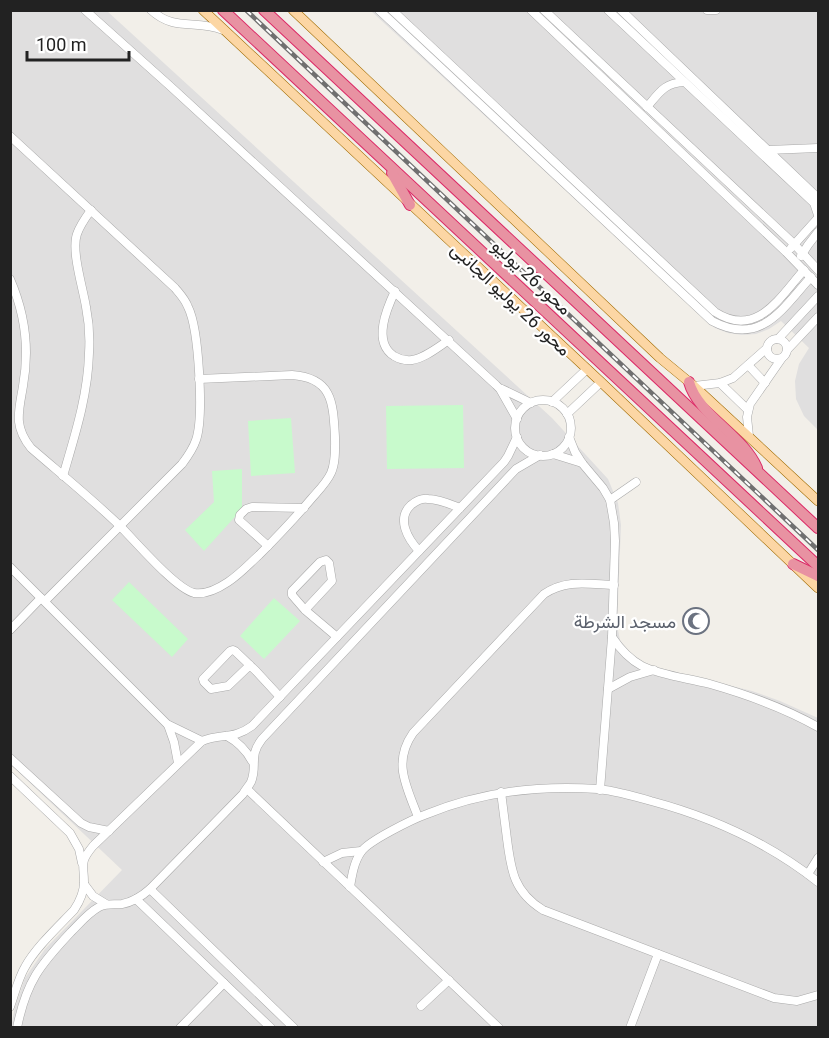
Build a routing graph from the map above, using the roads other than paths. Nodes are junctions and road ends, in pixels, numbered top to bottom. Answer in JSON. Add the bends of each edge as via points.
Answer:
{"nodes":[{"id":1,"x":85,"y":10,"type":"edge"},
{"id":2,"x":151,"y":10,"type":"edge"},
{"id":3,"x":203,"y":10,"type":"edge"},
{"id":4,"x":223,"y":10,"type":"edge"},
{"id":5,"x":264,"y":10,"type":"edge"},
{"id":6,"x":293,"y":10,"type":"edge"},
{"id":7,"x":303,"y":10,"type":"edge"},
{"id":8,"x":380,"y":10,"type":"edge"},
{"id":9,"x":392,"y":10,"type":"edge"},
{"id":10,"x":531,"y":10,"type":"edge"},
{"id":11,"x":544,"y":10,"type":"edge"},
{"id":12,"x":608,"y":10,"type":"edge"},
{"id":13,"x":621,"y":10,"type":"edge"},
{"id":14,"x":707,"y":10,"type":"edge"},
{"id":15,"x":716,"y":10,"type":"edge"},
{"id":16,"x":311,"y":28,"type":"junction"},
{"id":17,"x":224,"y":30,"type":"junction"},
{"id":18,"x":665,"y":64,"type":"junction"},
{"id":19,"x":684,"y":82,"type":"junction"},
{"id":20,"x":666,"y":86,"type":"junction"},
{"id":21,"x":647,"y":107,"type":"junction"},
{"id":22,"x":10,"y":136,"type":"edge"},
{"id":23,"x":18,"y":143,"type":"junction"},
{"id":24,"x":819,"y":148,"type":"edge"},
{"id":25,"x":768,"y":150,"type":"junction"},
{"id":26,"x":10,"y":151,"type":"edge"},
{"id":27,"x":386,"y":163,"type":"junction"},
{"id":28,"x":819,"y":198,"type":"edge"},
{"id":29,"x":410,"y":205,"type":"junction"},
{"id":30,"x":91,"y":210,"type":"junction"},
{"id":31,"x":819,"y":217,"type":"edge"},
{"id":32,"x":819,"y":232,"type":"edge"},
{"id":33,"x":794,"y":244,"type":"junction"},
{"id":34,"x":786,"y":252,"type":"junction"},
{"id":35,"x":803,"y":254,"type":"junction"},
{"id":36,"x":797,"y":262,"type":"junction"},
{"id":37,"x":804,"y":270,"type":"junction"},
{"id":38,"x":819,"y":270,"type":"edge"},
{"id":39,"x":811,"y":277,"type":"junction"},
{"id":40,"x":10,"y":279,"type":"edge"},
{"id":41,"x":819,"y":285,"type":"edge"},
{"id":42,"x":395,"y":291,"type":"junction"},
{"id":43,"x":819,"y":296,"type":"edge"},
{"id":44,"x":819,"y":317,"type":"edge"},
{"id":45,"x":778,"y":339,"type":"junction"},
{"id":46,"x":449,"y":340,"type":"junction"},
{"id":47,"x":767,"y":348,"type":"junction"},
{"id":48,"x":787,"y":350,"type":"junction"},
{"id":49,"x":782,"y":358,"type":"junction"},
{"id":50,"x":748,"y":365,"type":"junction"},
{"id":51,"x":587,"y":369,"type":"junction"},
{"id":52,"x":199,"y":379,"type":"junction"},
{"id":53,"x":601,"y":382,"type":"junction"},
{"id":54,"x":720,"y":383,"type":"junction"},
{"id":55,"x":765,"y":383,"type":"junction"},
{"id":56,"x":692,"y":384,"type":"junction"},
{"id":57,"x":500,"y":388,"type":"junction"},
{"id":58,"x":552,"y":402,"type":"junction"},
{"id":59,"x":531,"y":403,"type":"junction"},
{"id":60,"x":748,"y":410,"type":"junction"},
{"id":61,"x":567,"y":414,"type":"junction"},
{"id":62,"x":517,"y":419,"type":"junction"},
{"id":63,"x":749,"y":436,"type":"junction"},
{"id":64,"x":517,"y":437,"type":"junction"},
{"id":65,"x":569,"y":437,"type":"junction"},
{"id":66,"x":553,"y":454,"type":"junction"},
{"id":67,"x":540,"y":455,"type":"junction"},
{"id":68,"x":582,"y":463,"type":"junction"},
{"id":69,"x":760,"y":474,"type":"junction"},
{"id":70,"x":63,"y":476,"type":"junction"},
{"id":71,"x":636,"y":482,"type":"dead end"},
{"id":72,"x":610,"y":500,"type":"junction"},
{"id":73,"x":819,"y":501,"type":"edge"},
{"id":74,"x":304,"y":508,"type":"junction"},
{"id":75,"x":460,"y":508,"type":"junction"},
{"id":76,"x":120,"y":525,"type":"junction"},
{"id":77,"x":819,"y":528,"type":"edge"},
{"id":78,"x":268,"y":546,"type":"junction"},
{"id":79,"x":419,"y":551,"type":"junction"},
{"id":80,"x":792,"y":564,"type":"junction"},
{"id":81,"x":819,"y":566,"type":"edge"},
{"id":82,"x":10,"y":567,"type":"edge"},
{"id":83,"x":819,"y":576,"type":"edge"},
{"id":84,"x":614,"y":585,"type":"junction"},
{"id":85,"x":819,"y":588,"type":"edge"},
{"id":86,"x":43,"y":599,"type":"junction"},
{"id":87,"x":305,"y":610,"type":"junction"},
{"id":88,"x":10,"y":630,"type":"edge"},
{"id":89,"x":337,"y":637,"type":"junction"},
{"id":90,"x":612,"y":637,"type":"junction"},
{"id":91,"x":250,"y":665,"type":"junction"},
{"id":92,"x":655,"y":670,"type":"junction"},
{"id":93,"x":608,"y":689,"type":"junction"},
{"id":94,"x":280,"y":697,"type":"junction"},
{"id":95,"x":167,"y":724,"type":"junction"},
{"id":96,"x":819,"y":727,"type":"edge"},
{"id":97,"x":227,"y":736,"type":"junction"},
{"id":98,"x":202,"y":741,"type":"junction"},
{"id":99,"x":10,"y":758,"type":"edge"},
{"id":100,"x":253,"y":762,"type":"junction"},
{"id":101,"x":178,"y":763,"type":"junction"},
{"id":102,"x":10,"y":776,"type":"edge"},
{"id":103,"x":247,"y":789,"type":"junction"},
{"id":104,"x":600,"y":790,"type":"junction"},
{"id":105,"x":501,"y":792,"type":"junction"},
{"id":106,"x":68,"y":812,"type":"junction"},
{"id":107,"x":418,"y":817,"type":"junction"},
{"id":108,"x":59,"y":822,"type":"junction"},
{"id":109,"x":109,"y":831,"type":"junction"},
{"id":110,"x":361,"y":851,"type":"junction"},
{"id":111,"x":819,"y":858,"type":"edge"},
{"id":112,"x":323,"y":862,"type":"junction"},
{"id":113,"x":82,"y":867,"type":"junction"},
{"id":114,"x":808,"y":874,"type":"junction"},
{"id":115,"x":819,"y":882,"type":"edge"},
{"id":116,"x":84,"y":884,"type":"junction"},
{"id":117,"x":350,"y":887,"type":"junction"},
{"id":118,"x":150,"y":889,"type":"junction"},
{"id":119,"x":136,"y":899,"type":"junction"},
{"id":120,"x":106,"y":904,"type":"junction"},
{"id":121,"x":74,"y":910,"type":"junction"},
{"id":122,"x":84,"y":919,"type":"junction"},
{"id":123,"x":658,"y":954,"type":"junction"},
{"id":124,"x":449,"y":980,"type":"junction"},
{"id":125,"x":224,"y":983,"type":"junction"},
{"id":126,"x":819,"y":995,"type":"edge"},
{"id":127,"x":421,"y":1006,"type":"dead end"},
{"id":128,"x":10,"y":1007,"type":"edge"},
{"id":129,"x":17,"y":1028,"type":"edge"},
{"id":130,"x":180,"y":1028,"type":"edge"},
{"id":131,"x":271,"y":1028,"type":"edge"},
{"id":132,"x":294,"y":1028,"type":"edge"},
{"id":133,"x":499,"y":1028,"type":"edge"},
{"id":134,"x":630,"y":1028,"type":"edge"}],
"edges":[{"from":1,"to":42,"type":"street"},
{"from":2,"to":17,"type":"street","via":[[162,20],[175,24],[204,24]]},
{"from":3,"to":17,"type":"main road","name":"محور 26 يوليو الجانبى"},
{"from":4,"to":27,"type":"highway","name":"محور 26 يوليو"},
{"from":5,"to":69,"type":"highway","name":"محور 26 يوليو"},
{"from":6,"to":16,"type":"main road"},
{"from":7,"to":16,"type":"main road"},
{"from":8,"to":39,"type":"street","via":[[712,321],[739,330],[766,324]]},
{"from":9,"to":37,"type":"street","via":[[723,317],[742,321],[760,317]]},
{"from":10,"to":34,"type":"street"},
{"from":11,"to":21,"type":"street"},
{"from":12,"to":18,"type":"street"},
{"from":13,"to":25,"type":"street"},
{"from":14,"to":15,"type":"street"},
{"from":16,"to":56,"type":"main road"},
{"from":17,"to":29,"type":"main road","name":"محور 26 يوليو الجانبى"},
{"from":18,"to":19,"type":"street"},
{"from":18,"to":20,"type":"street"},
{"from":19,"to":20,"type":"street"},
{"from":19,"to":31,"type":"street","via":[[814,203]]},
{"from":20,"to":21,"type":"street"},
{"from":21,"to":33,"type":"street"},
{"from":22,"to":23,"type":"street"},
{"from":23,"to":26,"type":"street"},
{"from":23,"to":30,"type":"street"},
{"from":24,"to":25,"type":"street"},
{"from":25,"to":28,"type":"street"},
{"from":27,"to":29,"type":"highway"},
{"from":27,"to":81,"type":"highway","name":"محور 26 يوليو"},
{"from":29,"to":51,"type":"main road","name":"محور 26 يوليو الجانبى"},
{"from":30,"to":52,"type":"street","via":[[183,297],[192,318]]},
{"from":30,"to":70,"type":"street","via":[[76,235],[75,245],[87,310],[88,366],[82,408]]},
{"from":31,"to":33,"type":"street"},
{"from":32,"to":35,"type":"street"},
{"from":33,"to":34,"type":"street"},
{"from":33,"to":35,"type":"street"},
{"from":34,"to":36,"type":"street"},
{"from":35,"to":36,"type":"street"},
{"from":35,"to":38,"type":"street"},
{"from":36,"to":37,"type":"street"},
{"from":37,"to":39,"type":"street"},
{"from":39,"to":41,"type":"street"},
{"from":40,"to":70,"type":"street","via":[[25,335],[20,428],[31,448]]},
{"from":42,"to":46,"type":"street"},
{"from":42,"to":46,"type":"street","via":[[383,330],[389,352],[402,360],[412,360]]},
{"from":43,"to":45,"type":"street"},
{"from":44,"to":48,"type":"street"},
{"from":45,"to":47,"type":"street","via":[[772,340]]},
{"from":45,"to":48,"type":"street","via":[[786,344]]},
{"from":46,"to":57,"type":"street"},
{"from":47,"to":49,"type":"street","via":[[773,358]]},
{"from":47,"to":50,"type":"street"},
{"from":48,"to":49,"type":"street"},
{"from":49,"to":55,"type":"street"},
{"from":50,"to":54,"type":"street"},
{"from":50,"to":55,"type":"street"},
{"from":51,"to":53,"type":"main road","name":"محور 26 يوليو الجانبى"},
{"from":51,"to":58,"type":"street"},
{"from":52,"to":74,"type":"street","via":[[303,376],[314,380],[330,396],[335,460],[331,474]]},
{"from":52,"to":76,"type":"street","via":[[199,423],[191,452]]},
{"from":53,"to":61,"type":"street"},
{"from":53,"to":80,"type":"main road","name":"محور 26 يوليو الجانبى"},
{"from":54,"to":56,"type":"street"},
{"from":54,"to":60,"type":"street"},
{"from":55,"to":60,"type":"street"},
{"from":56,"to":63,"type":"main road"},
{"from":56,"to":69,"type":"highway","via":[[697,400],[749,452]]},
{"from":57,"to":59,"type":"street"},
{"from":57,"to":62,"type":"street"},
{"from":58,"to":59,"type":"street"},
{"from":58,"to":61,"type":"street"},
{"from":59,"to":62,"type":"street"},
{"from":60,"to":63,"type":"street"},
{"from":61,"to":65,"type":"street"},
{"from":62,"to":64,"type":"street"},
{"from":63,"to":73,"type":"main road"},
{"from":64,"to":67,"type":"street","via":[[522,446]]},
{"from":64,"to":75,"type":"street","via":[[504,462]]},
{"from":65,"to":66,"type":"street"},
{"from":65,"to":68,"type":"street"},
{"from":66,"to":67,"type":"street"},
{"from":66,"to":68,"type":"street"},
{"from":67,"to":100,"type":"street","via":[[516,469],[262,739]]},
{"from":68,"to":72,"type":"street"},
{"from":69,"to":77,"type":"highway","name":"محور 26 يوليو"},
{"from":70,"to":76,"type":"street"},
{"from":71,"to":72,"type":"street"},
{"from":72,"to":84,"type":"street","via":[[615,541]]},
{"from":74,"to":78,"type":"street"},
{"from":74,"to":78,"type":"street","via":[[254,507],[240,515],[239,520]]},
{"from":75,"to":79,"type":"street"},
{"from":75,"to":79,"type":"street","via":[[429,499],[421,499],[408,508],[405,525]]},
{"from":76,"to":78,"type":"street","via":[[176,582],[198,593],[212,591],[229,581]]},
{"from":76,"to":86,"type":"street"},
{"from":79,"to":89,"type":"street"},
{"from":80,"to":83,"type":"highway"},
{"from":80,"to":85,"type":"main road","name":"محور 26 يوليو الجانبى"},
{"from":82,"to":86,"type":"street"},
{"from":84,"to":90,"type":"street"},
{"from":84,"to":107,"type":"street","via":[[571,583],[544,594],[413,733],[404,749],[402,767]]},
{"from":86,"to":88,"type":"street"},
{"from":86,"to":95,"type":"street"},
{"from":87,"to":87,"type":"street","via":[[292,597],[292,591],[320,562],[326,561],[332,581]]},
{"from":87,"to":89,"type":"street"},
{"from":89,"to":94,"type":"street"},
{"from":90,"to":92,"type":"street","via":[[630,658]]},
{"from":90,"to":93,"type":"street"},
{"from":91,"to":91,"type":"street","via":[[232,650],[203,680],[211,689],[227,686]]},
{"from":91,"to":94,"type":"street"},
{"from":92,"to":93,"type":"street","via":[[630,676]]},
{"from":92,"to":96,"type":"street","via":[[729,690]]},
{"from":93,"to":104,"type":"street"},
{"from":94,"to":97,"type":"street","via":[[252,726]]},
{"from":95,"to":98,"type":"street"},
{"from":95,"to":101,"type":"street"},
{"from":97,"to":98,"type":"street"},
{"from":97,"to":100,"type":"street","via":[[245,749]]},
{"from":98,"to":101,"type":"street"},
{"from":99,"to":106,"type":"street"},
{"from":100,"to":103,"type":"street"},
{"from":101,"to":109,"type":"street"},
{"from":102,"to":108,"type":"street"},
{"from":103,"to":112,"type":"street"},
{"from":103,"to":118,"type":"street"},
{"from":104,"to":105,"type":"street"},
{"from":104,"to":114,"type":"street","via":[[635,796],[707,819],[768,848]]},
{"from":105,"to":107,"type":"street","via":[[457,802]]},
{"from":105,"to":123,"type":"street","via":[[510,863],[524,895],[543,910]]},
{"from":106,"to":108,"type":"street"},
{"from":106,"to":109,"type":"street","via":[[89,827]]},
{"from":107,"to":110,"type":"street"},
{"from":108,"to":113,"type":"street","via":[[75,841]]},
{"from":109,"to":113,"type":"street","via":[[88,852]]},
{"from":110,"to":112,"type":"street","via":[[342,853]]},
{"from":110,"to":117,"type":"street"},
{"from":111,"to":114,"type":"street"},
{"from":112,"to":117,"type":"street"},
{"from":113,"to":116,"type":"street"},
{"from":114,"to":115,"type":"street"},
{"from":116,"to":120,"type":"street"},
{"from":116,"to":121,"type":"street"},
{"from":117,"to":124,"type":"street"},
{"from":118,"to":119,"type":"street"},
{"from":118,"to":132,"type":"street"},
{"from":119,"to":120,"type":"street"},
{"from":119,"to":125,"type":"street"},
{"from":120,"to":122,"type":"street"},
{"from":121,"to":122,"type":"street","via":[[82,909]]},
{"from":121,"to":128,"type":"street","via":[[25,966]]},
{"from":122,"to":129,"type":"street","via":[[35,974]]},
{"from":123,"to":126,"type":"street","via":[[774,998],[796,1001]]},
{"from":123,"to":134,"type":"street"},
{"from":124,"to":127,"type":"street"},
{"from":124,"to":133,"type":"street"},
{"from":125,"to":130,"type":"street"},
{"from":125,"to":131,"type":"street"}]}
